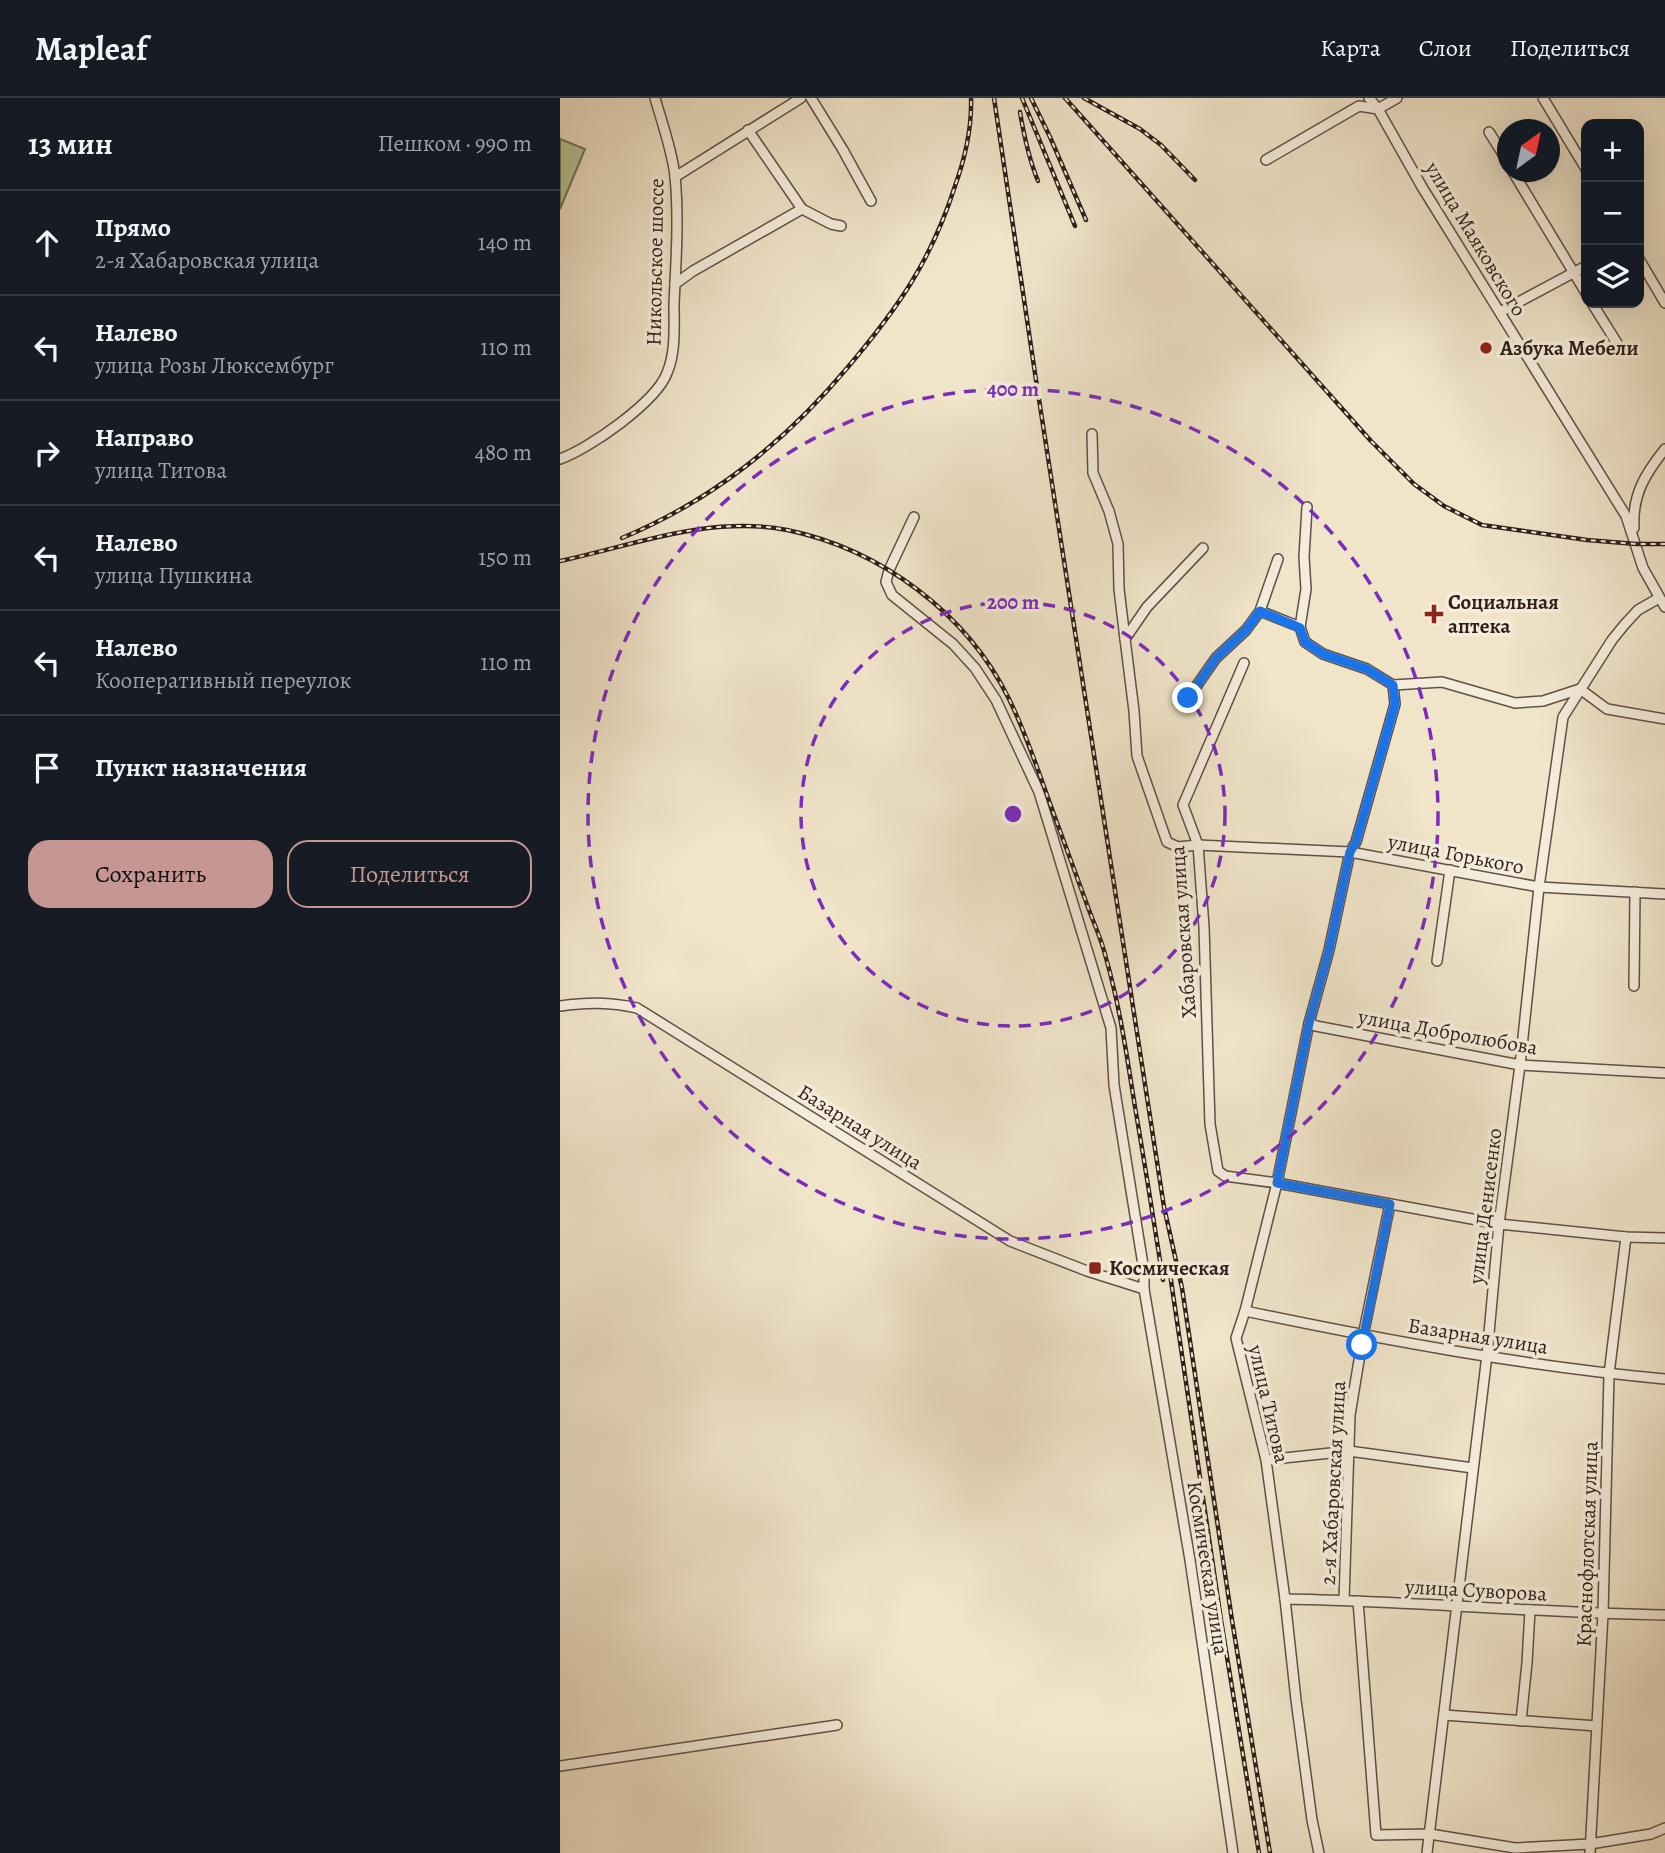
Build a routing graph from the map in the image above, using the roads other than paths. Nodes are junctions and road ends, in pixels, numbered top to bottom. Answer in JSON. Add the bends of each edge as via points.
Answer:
{"nodes":[{"id":1,"x":655,"y":98,"type":"edge"},
{"id":2,"x":801,"y":98,"type":"edge"},
{"id":3,"x":811,"y":98,"type":"edge"},
{"id":4,"x":1369,"y":98,"type":"edge"},
{"id":5,"x":1398,"y":98,"type":"edge"},
{"id":6,"x":1543,"y":98,"type":"edge"},
{"id":7,"x":1378,"y":110,"type":"junction"},
{"id":8,"x":748,"y":130,"type":"junction"},
{"id":9,"x":1489,"y":132,"type":"dead end"},
{"id":10,"x":1497,"y":145,"type":"edge"},
{"id":11,"x":1266,"y":160,"type":"dead end"},
{"id":12,"x":1581,"y":161,"type":"edge"},
{"id":13,"x":675,"y":177,"type":"junction"},
{"id":14,"x":1519,"y":182,"type":"edge"},
{"id":15,"x":872,"y":201,"type":"dead end"},
{"id":16,"x":802,"y":209,"type":"junction"},
{"id":17,"x":841,"y":226,"type":"dead end"},
{"id":18,"x":1644,"y":267,"type":"edge"},
{"id":19,"x":1581,"y":270,"type":"edge"},
{"id":20,"x":1574,"y":273,"type":"junction"},
{"id":21,"x":675,"y":284,"type":"junction"},
{"id":22,"x":1581,"y":285,"type":"edge"},
{"id":23,"x":1665,"y":303,"type":"edge"},
{"id":24,"x":1595,"y":308,"type":"edge"},
{"id":25,"x":1500,"y":312,"type":"junction"},
{"id":26,"x":1620,"y":348,"type":"dead end"},
{"id":27,"x":1092,"y":434,"type":"dead end"},
{"id":28,"x":1665,"y":449,"type":"edge"},
{"id":29,"x":560,"y":459,"type":"edge"},
{"id":30,"x":1307,"y":506,"type":"dead end"},
{"id":31,"x":914,"y":517,"type":"dead end"},
{"id":32,"x":1636,"y":544,"type":"junction"},
{"id":33,"x":1203,"y":548,"type":"dead end"},
{"id":34,"x":1278,"y":559,"type":"dead end"},
{"id":35,"x":1659,"y":598,"type":"junction"},
{"id":36,"x":1665,"y":607,"type":"edge"},
{"id":37,"x":1260,"y":611,"type":"junction"},
{"id":38,"x":1300,"y":628,"type":"junction"},
{"id":39,"x":1125,"y":639,"type":"junction"},
{"id":40,"x":1244,"y":663,"type":"dead end"},
{"id":41,"x":1393,"y":685,"type":"junction"},
{"id":42,"x":1580,"y":690,"type":"junction"},
{"id":43,"x":1188,"y":698,"type":"dead end"},
{"id":44,"x":1665,"y":719,"type":"edge"},
{"id":45,"x":1198,"y":845,"type":"junction"},
{"id":46,"x":1350,"y":852,"type":"junction"},
{"id":47,"x":1450,"y":870,"type":"junction"},
{"id":48,"x":1539,"y":887,"type":"junction"},
{"id":49,"x":1635,"y":892,"type":"junction"},
{"id":50,"x":1665,"y":894,"type":"edge"},
{"id":51,"x":1437,"y":961,"type":"dead end"},
{"id":52,"x":1634,"y":986,"type":"dead end"},
{"id":53,"x":560,"y":1006,"type":"edge"},
{"id":54,"x":1309,"y":1023,"type":"junction"},
{"id":55,"x":1520,"y":1065,"type":"junction"},
{"id":56,"x":1665,"y":1073,"type":"edge"},
{"id":57,"x":1277,"y":1183,"type":"junction"},
{"id":58,"x":1390,"y":1204,"type":"junction"},
{"id":59,"x":1499,"y":1224,"type":"junction"},
{"id":60,"x":1626,"y":1237,"type":"junction"},
{"id":61,"x":1665,"y":1238,"type":"edge"},
{"id":62,"x":1144,"y":1289,"type":"junction"},
{"id":63,"x":1245,"y":1311,"type":"junction"},
{"id":64,"x":1363,"y":1335,"type":"junction"},
{"id":65,"x":1487,"y":1355,"type":"junction"},
{"id":66,"x":1609,"y":1374,"type":"junction"},
{"id":67,"x":1665,"y":1379,"type":"edge"},
{"id":68,"x":1349,"y":1451,"type":"junction"},
{"id":69,"x":1266,"y":1460,"type":"junction"},
{"id":70,"x":1473,"y":1468,"type":"junction"},
{"id":71,"x":1285,"y":1599,"type":"junction"},
{"id":72,"x":1343,"y":1600,"type":"junction"},
{"id":73,"x":1358,"y":1601,"type":"junction"},
{"id":74,"x":1457,"y":1606,"type":"junction"},
{"id":75,"x":1530,"y":1610,"type":"junction"},
{"id":76,"x":1603,"y":1614,"type":"junction"},
{"id":77,"x":1665,"y":1615,"type":"edge"},
{"id":78,"x":1444,"y":1715,"type":"junction"},
{"id":79,"x":1521,"y":1721,"type":"junction"},
{"id":80,"x":836,"y":1725,"type":"dead end"},
{"id":81,"x":1597,"y":1726,"type":"junction"},
{"id":82,"x":560,"y":1766,"type":"edge"},
{"id":83,"x":1665,"y":1828,"type":"edge"},
{"id":84,"x":1430,"y":1834,"type":"junction"},
{"id":85,"x":1590,"y":1849,"type":"edge"},
{"id":86,"x":1233,"y":1853,"type":"edge"},
{"id":87,"x":1319,"y":1853,"type":"edge"},
{"id":88,"x":1427,"y":1853,"type":"edge"}],
"edges":[{"from":1,"to":13,"type":"street","name":"Никольское шоссе"},
{"from":2,"to":8,"type":"street"},
{"from":3,"to":15,"type":"street"},
{"from":4,"to":7,"type":"street","name":"улица Маяковского"},
{"from":5,"to":7,"type":"street"},
{"from":6,"to":12,"type":"street"},
{"from":7,"to":11,"type":"street","via":[[1359,106]]},
{"from":7,"to":25,"type":"street","name":"улица Маяковского"},
{"from":8,"to":13,"type":"street"},
{"from":8,"to":16,"type":"street"},
{"from":9,"to":10,"type":"street"},
{"from":13,"to":21,"type":"street","name":"Никольское шоссе"},
{"from":14,"to":20,"type":"street"},
{"from":16,"to":17,"type":"street"},
{"from":16,"to":21,"type":"street"},
{"from":18,"to":23,"type":"street"},
{"from":19,"to":20,"type":"street"},
{"from":20,"to":22,"type":"street"},
{"from":20,"to":25,"type":"street"},
{"from":21,"to":29,"type":"street","name":"Никольское шоссе","via":[[671,359],[658,389],[607,432]]},
{"from":24,"to":26,"type":"street"},
{"from":25,"to":32,"type":"street","name":"улица Маяковского","via":[[1626,516]]},
{"from":27,"to":39,"type":"street","via":[[1093,473],[1118,544]]},
{"from":28,"to":32,"type":"street","via":[[1634,503]]},
{"from":30,"to":38,"type":"street","via":[[1306,589]]},
{"from":31,"to":62,"type":"street","name":"Космическая улица","via":[[886,582],[892,596],[953,644],[975,668],[996,700],[1039,792],[1111,1028],[1114,1085]]},
{"from":32,"to":35,"type":"street","name":"улица Маяковского"},
{"from":33,"to":39,"type":"street","via":[[1147,607]]},
{"from":34,"to":37,"type":"street"},
{"from":35,"to":36,"type":"street","name":"улица Маяковского"},
{"from":35,"to":42,"type":"street","name":"улица Денисенко","via":[[1625,624]]},
{"from":37,"to":38,"type":"street"},
{"from":37,"to":43,"type":"street","via":[[1216,658]]},
{"from":38,"to":41,"type":"street","via":[[1305,642],[1323,654],[1367,669]]},
{"from":39,"to":45,"type":"street","name":"улица Горького","via":[[1137,756],[1167,842],[1178,847]]},
{"from":40,"to":45,"type":"street","name":"Хабаровская улица","via":[[1183,806]]},
{"from":41,"to":42,"type":"street","via":[[1441,682],[1515,703],[1543,701]]},
{"from":41,"to":46,"type":"street","name":"улица Титова","via":[[1395,704]]},
{"from":42,"to":44,"type":"street","via":[[1607,709]]},
{"from":42,"to":48,"type":"street","name":"улица Денисенко","via":[[1563,717]]},
{"from":45,"to":46,"type":"street","name":"улица Горького"},
{"from":45,"to":57,"type":"street","name":"Хабаровская улица","via":[[1210,1124],[1218,1171]]},
{"from":46,"to":47,"type":"street","name":"улица Горького"},
{"from":46,"to":54,"type":"street","name":"улица Титова"},
{"from":47,"to":48,"type":"street","name":"улица Горького"},
{"from":47,"to":51,"type":"street"},
{"from":48,"to":49,"type":"street","name":"улица Горького"},
{"from":48,"to":55,"type":"street","name":"улица Денисенко"},
{"from":49,"to":50,"type":"street","name":"улица Горького"},
{"from":49,"to":52,"type":"street"},
{"from":53,"to":62,"type":"street","name":"Базарная улица","via":[[613,1003],[637,1008],[1010,1241]]},
{"from":54,"to":55,"type":"street","name":"улица Добролюбова"},
{"from":54,"to":57,"type":"street","name":"улица Титова"},
{"from":55,"to":56,"type":"street","name":"улица Добролюбова"},
{"from":55,"to":59,"type":"street","name":"улица Денисенко"},
{"from":57,"to":58,"type":"street"},
{"from":57,"to":63,"type":"street","name":"улица Титова"},
{"from":58,"to":59,"type":"street"},
{"from":58,"to":64,"type":"street","name":"2-я Хабаровская улица"},
{"from":59,"to":60,"type":"street"},
{"from":59,"to":65,"type":"street","name":"улица Денисенко"},
{"from":60,"to":61,"type":"street"},
{"from":60,"to":66,"type":"street","name":"Краснофлотская улица"},
{"from":62,"to":86,"type":"street","name":"Космическая улица"},
{"from":63,"to":64,"type":"street","name":"Базарная улица"},
{"from":63,"to":69,"type":"street","name":"улица Титова","via":[[1236,1338]]},
{"from":64,"to":65,"type":"street","name":"Базарная улица"},
{"from":64,"to":68,"type":"street","name":"2-я Хабаровская улица"},
{"from":65,"to":66,"type":"street","name":"Базарная улица"},
{"from":65,"to":70,"type":"street","name":"улица Денисенко"},
{"from":66,"to":67,"type":"street","name":"Базарная улица"},
{"from":66,"to":76,"type":"street","name":"Краснофлотская улица"},
{"from":68,"to":69,"type":"street"},
{"from":68,"to":70,"type":"street"},
{"from":68,"to":72,"type":"street","name":"2-я Хабаровская улица"},
{"from":69,"to":71,"type":"street","name":"улица Титова"},
{"from":70,"to":74,"type":"street","name":"улица Денисенко"},
{"from":71,"to":72,"type":"street","name":"улица Суворова"},
{"from":71,"to":87,"type":"street","name":"улица Титова"},
{"from":72,"to":73,"type":"street","name":"улица Суворова"},
{"from":73,"to":74,"type":"street","name":"улица Суворова"},
{"from":73,"to":84,"type":"street","name":"2-я Хабаровская улица","via":[[1376,1835]]},
{"from":74,"to":75,"type":"street","name":"улица Суворова"},
{"from":74,"to":78,"type":"street","name":"улица Денисенко"},
{"from":75,"to":76,"type":"street","name":"улица Суворова"},
{"from":75,"to":79,"type":"street"},
{"from":76,"to":77,"type":"street","name":"улица Суворова"},
{"from":76,"to":81,"type":"street","name":"Краснофлотская улица"},
{"from":78,"to":79,"type":"street"},
{"from":78,"to":84,"type":"street","name":"улица Денисенко"},
{"from":79,"to":81,"type":"street"},
{"from":80,"to":82,"type":"street"},
{"from":81,"to":85,"type":"street","name":"Краснофлотская улица"},
{"from":83,"to":85,"type":"street"},
{"from":84,"to":85,"type":"street","via":[[1515,1848]]},
{"from":84,"to":88,"type":"street","name":"улица Денисенко"}]}
